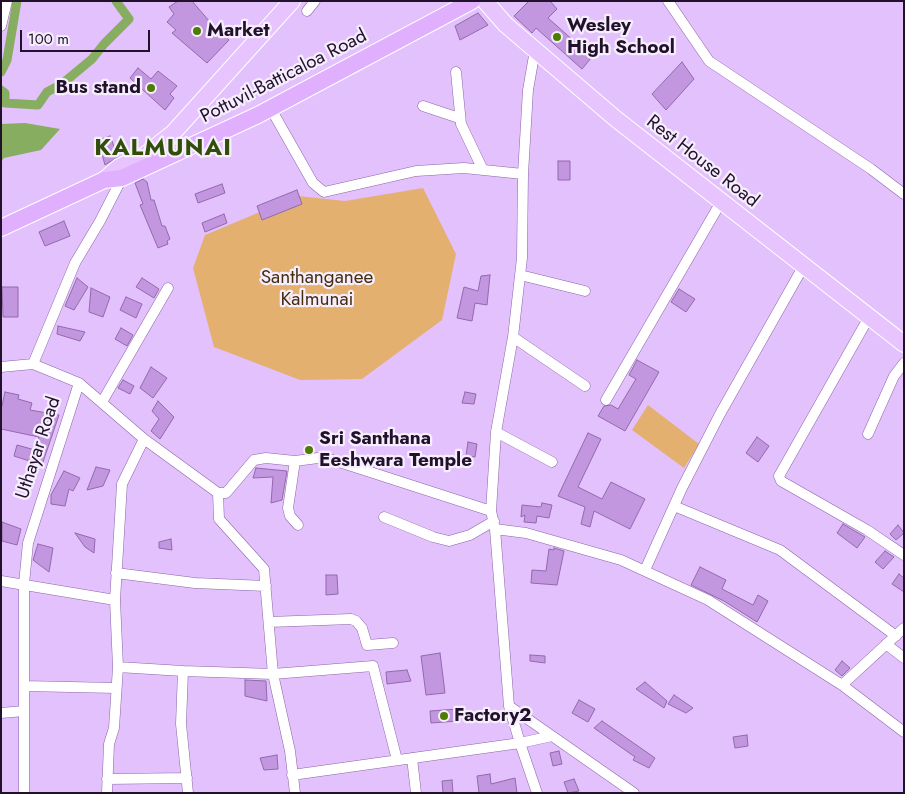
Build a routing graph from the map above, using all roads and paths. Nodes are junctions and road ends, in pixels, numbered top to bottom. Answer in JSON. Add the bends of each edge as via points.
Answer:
{"nodes":[{"id":1,"x":7,"y":1,"type":"edge"},
{"id":2,"x":292,"y":1,"type":"edge"},
{"id":3,"x":315,"y":1,"type":"edge"},
{"id":4,"x":472,"y":1,"type":"edge"},
{"id":5,"x":485,"y":1,"type":"edge"},
{"id":6,"x":668,"y":1,"type":"edge"},
{"id":7,"x":307,"y":11,"type":"dead end"},
{"id":8,"x":1,"y":26,"type":"edge"},
{"id":9,"x":535,"y":50,"type":"junction"},
{"id":10,"x":456,"y":72,"type":"dead end"},
{"id":11,"x":422,"y":106,"type":"dead end"},
{"id":12,"x":270,"y":109,"type":"junction"},
{"id":13,"x":459,"y":118,"type":"junction"},
{"id":14,"x":483,"y":170,"type":"junction"},
{"id":15,"x":523,"y":174,"type":"junction"},
{"id":16,"x":122,"y":178,"type":"junction"},
{"id":17,"x":104,"y":180,"type":"junction"},
{"id":18,"x":904,"y":194,"type":"edge"},
{"id":19,"x":721,"y":202,"type":"junction"},
{"id":20,"x":1,"y":228,"type":"edge"},
{"id":21,"x":803,"y":267,"type":"junction"},
{"id":22,"x":520,"y":275,"type":"junction"},
{"id":23,"x":168,"y":288,"type":"dead end"},
{"id":24,"x":585,"y":290,"type":"dead end"},
{"id":25,"x":869,"y":317,"type":"junction"},
{"id":26,"x":513,"y":336,"type":"junction"},
{"id":27,"x":904,"y":344,"type":"edge"},
{"id":28,"x":904,"y":363,"type":"edge"},
{"id":29,"x":33,"y":364,"type":"junction"},
{"id":30,"x":1,"y":367,"type":"edge"},
{"id":31,"x":79,"y":383,"type":"junction"},
{"id":32,"x":585,"y":386,"type":"dead end"},
{"id":33,"x":606,"y":400,"type":"dead end"},
{"id":34,"x":102,"y":402,"type":"junction"},
{"id":35,"x":496,"y":432,"type":"junction"},
{"id":36,"x":868,"y":434,"type":"dead end"},
{"id":37,"x":144,"y":439,"type":"junction"},
{"id":38,"x":295,"y":461,"type":"junction"},
{"id":39,"x":552,"y":462,"type":"dead end"},
{"id":40,"x":218,"y":493,"type":"junction"},
{"id":41,"x":674,"y":506,"type":"junction"},
{"id":42,"x":384,"y":517,"type":"dead end"},
{"id":43,"x":493,"y":520,"type":"junction"},
{"id":44,"x":298,"y":525,"type":"dead end"},
{"id":45,"x":904,"y":555,"type":"edge"},
{"id":46,"x":645,"y":570,"type":"junction"},
{"id":47,"x":116,"y":573,"type":"junction"},
{"id":48,"x":1,"y":581,"type":"edge"},
{"id":49,"x":24,"y":584,"type":"junction"},
{"id":50,"x":266,"y":586,"type":"junction"},
{"id":51,"x":115,"y":600,"type":"junction"},
{"id":52,"x":269,"y":622,"type":"junction"},
{"id":53,"x":904,"y":628,"type":"edge"},
{"id":54,"x":896,"y":636,"type":"junction"},
{"id":55,"x":392,"y":643,"type":"dead end"},
{"id":56,"x":886,"y":644,"type":"junction"},
{"id":57,"x":904,"y":658,"type":"edge"},
{"id":58,"x":118,"y":667,"type":"junction"},
{"id":59,"x":183,"y":671,"type":"junction"},
{"id":60,"x":273,"y":674,"type":"junction"},
{"id":61,"x":842,"y":685,"type":"junction"},
{"id":62,"x":24,"y":686,"type":"junction"},
{"id":63,"x":116,"y":688,"type":"junction"},
{"id":64,"x":508,"y":706,"type":"junction"},
{"id":65,"x":24,"y":711,"type":"junction"},
{"id":66,"x":1,"y":713,"type":"edge"},
{"id":67,"x":904,"y":732,"type":"edge"},
{"id":68,"x":552,"y":736,"type":"junction"},
{"id":69,"x":520,"y":743,"type":"junction"},
{"id":70,"x":412,"y":758,"type":"junction"},
{"id":71,"x":397,"y":760,"type":"junction"},
{"id":72,"x":292,"y":775,"type":"junction"},
{"id":73,"x":187,"y":778,"type":"junction"},
{"id":74,"x":107,"y":779,"type":"junction"},
{"id":75,"x":24,"y":793,"type":"edge"},
{"id":76,"x":107,"y":793,"type":"edge"},
{"id":77,"x":188,"y":793,"type":"edge"},
{"id":78,"x":295,"y":793,"type":"edge"},
{"id":79,"x":416,"y":793,"type":"edge"},
{"id":80,"x":537,"y":793,"type":"edge"},
{"id":81,"x":634,"y":793,"type":"edge"}],
"edges":[{"from":1,"to":8,"type":"street"},
{"from":2,"to":17,"type":"main road","via":[[174,133]]},
{"from":3,"to":7,"type":"street"},
{"from":4,"to":12,"type":"highway","name":"Pottuvil-Batticaloa Road"},
{"from":5,"to":9,"type":"main road","name":"Rest House Road","via":[[492,12]]},
{"from":6,"to":18,"type":"street","via":[[709,61]]},
{"from":9,"to":15,"type":"street","via":[[528,90]]},
{"from":9,"to":19,"type":"main road","name":"Rest House Road"},
{"from":10,"to":13,"type":"street"},
{"from":11,"to":13,"type":"street"},
{"from":12,"to":14,"type":"street","via":[[313,183],[324,192],[416,170]]},
{"from":12,"to":16,"type":"highway","name":"Pottuvil-Batticaloa Road"},
{"from":13,"to":14,"type":"street"},
{"from":14,"to":15,"type":"street"},
{"from":15,"to":22,"type":"street"},
{"from":16,"to":17,"type":"highway","name":"Pottuvil-Batticaloa Road"},
{"from":16,"to":29,"type":"street","via":[[75,263]]},
{"from":17,"to":20,"type":"highway","name":"Pottuvil-Batticaloa Road"},
{"from":19,"to":21,"type":"main road","name":"Rest House Road"},
{"from":19,"to":33,"type":"street"},
{"from":21,"to":25,"type":"main road","name":"Rest House Road"},
{"from":21,"to":41,"type":"street","via":[[720,414]]},
{"from":22,"to":24,"type":"street"},
{"from":22,"to":26,"type":"street"},
{"from":23,"to":34,"type":"street"},
{"from":25,"to":27,"type":"main road","name":"Rest House Road"},
{"from":25,"to":45,"type":"street","via":[[779,476],[781,481]]},
{"from":26,"to":32,"type":"street"},
{"from":26,"to":35,"type":"street"},
{"from":28,"to":36,"type":"street","via":[[894,376]]},
{"from":29,"to":30,"type":"street"},
{"from":29,"to":31,"type":"street"},
{"from":31,"to":34,"type":"street"},
{"from":31,"to":49,"type":"street","name":"Uthayar Road","via":[[28,543]]},
{"from":34,"to":37,"type":"street"},
{"from":35,"to":39,"type":"street"},
{"from":35,"to":43,"type":"street"},
{"from":37,"to":40,"type":"street"},
{"from":37,"to":47,"type":"street","via":[[122,484]]},
{"from":38,"to":40,"type":"street","via":[[254,460],[226,493]]},
{"from":38,"to":43,"type":"street","via":[[333,460]]},
{"from":38,"to":44,"type":"street","via":[[288,508]]},
{"from":40,"to":50,"type":"street","via":[[218,519],[264,569]]},
{"from":41,"to":46,"type":"street"},
{"from":41,"to":54,"type":"street","via":[[780,550]]},
{"from":42,"to":43,"type":"street","via":[[433,538],[449,541],[470,535]]},
{"from":43,"to":46,"type":"street"},
{"from":43,"to":64,"type":"street"},
{"from":46,"to":61,"type":"street","via":[[708,600]]},
{"from":47,"to":50,"type":"street","via":[[195,583]]},
{"from":47,"to":51,"type":"street"},
{"from":48,"to":49,"type":"street"},
{"from":49,"to":51,"type":"street"},
{"from":49,"to":62,"type":"street","name":"Uthayar Road"},
{"from":50,"to":52,"type":"street"},
{"from":51,"to":58,"type":"street"},
{"from":52,"to":55,"type":"street","via":[[351,618],[362,628],[367,646]]},
{"from":52,"to":60,"type":"street"},
{"from":53,"to":54,"type":"street"},
{"from":54,"to":56,"type":"street"},
{"from":56,"to":57,"type":"street"},
{"from":56,"to":61,"type":"street"},
{"from":58,"to":59,"type":"street"},
{"from":58,"to":63,"type":"street"},
{"from":59,"to":60,"type":"street"},
{"from":59,"to":73,"type":"street","via":[[181,724]]},
{"from":60,"to":71,"type":"street","via":[[373,666]]},
{"from":60,"to":72,"type":"street"},
{"from":61,"to":67,"type":"street"},
{"from":62,"to":63,"type":"street"},
{"from":62,"to":65,"type":"street","name":"Uthayar Road"},
{"from":63,"to":74,"type":"street"},
{"from":64,"to":68,"type":"street"},
{"from":64,"to":69,"type":"street"},
{"from":65,"to":66,"type":"street"},
{"from":65,"to":75,"type":"street","name":"Uthayar Road"},
{"from":68,"to":69,"type":"street"},
{"from":68,"to":81,"type":"street"},
{"from":69,"to":70,"type":"street"},
{"from":69,"to":80,"type":"street"},
{"from":70,"to":71,"type":"street"},
{"from":70,"to":79,"type":"street"},
{"from":71,"to":72,"type":"street"},
{"from":72,"to":78,"type":"street"},
{"from":73,"to":74,"type":"street"},
{"from":73,"to":77,"type":"street"},
{"from":74,"to":76,"type":"street"}]}
